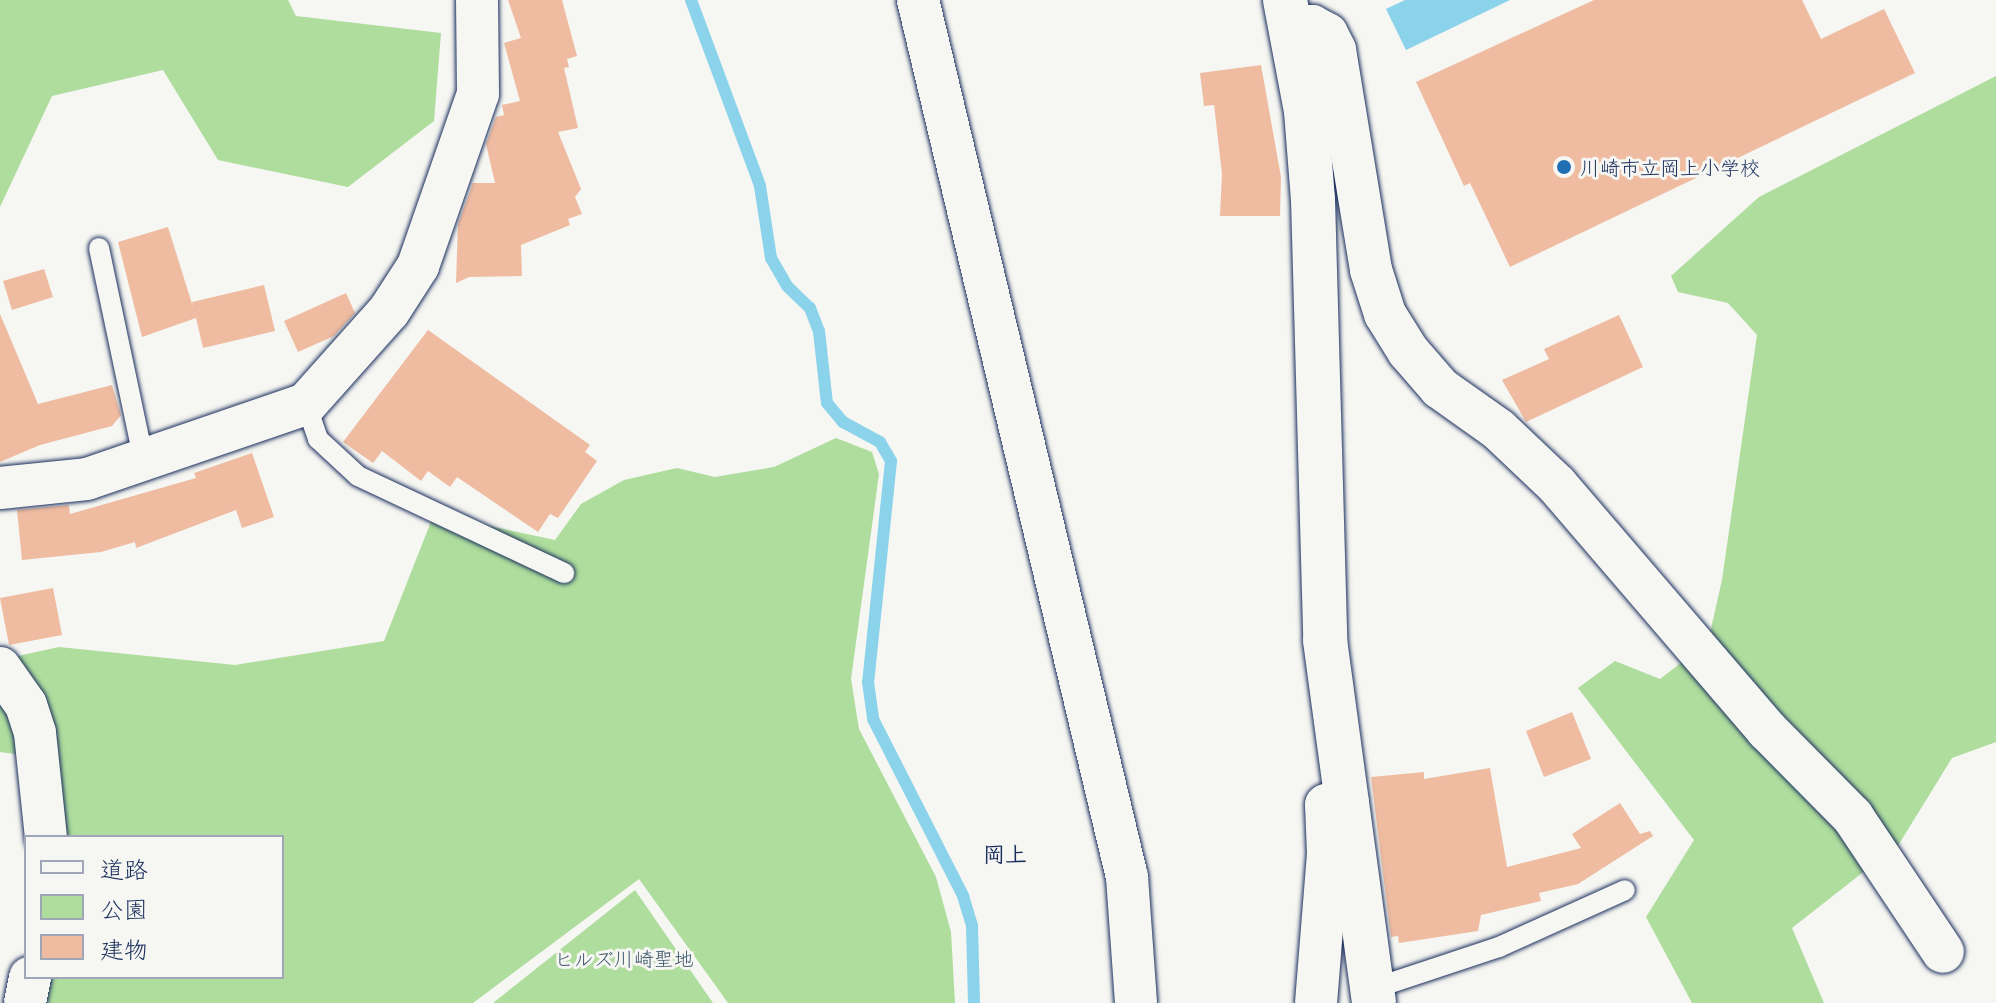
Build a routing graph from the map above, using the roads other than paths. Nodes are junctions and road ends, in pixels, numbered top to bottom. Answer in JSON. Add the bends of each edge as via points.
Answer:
{"nodes":[{"id":1,"x":477,"y":0,"type":"edge"},
{"id":2,"x":918,"y":0,"type":"edge"},
{"id":3,"x":1288,"y":13,"type":"edge"},
{"id":4,"x":99,"y":248,"type":"dead end"},
{"id":5,"x":306,"y":404,"type":"junction"},
{"id":6,"x":144,"y":462,"type":"junction"},
{"id":7,"x":0,"y":488,"type":"edge"},
{"id":8,"x":564,"y":573,"type":"dead end"},
{"id":9,"x":0,"y":668,"type":"edge"},
{"id":10,"x":1348,"y":802,"type":"junction"},
{"id":11,"x":46,"y":835,"type":"edge"},
{"id":12,"x":1625,"y":890,"type":"dead end"},
{"id":13,"x":1943,"y":952,"type":"dead end"},
{"id":14,"x":30,"y":979,"type":"edge"},
{"id":15,"x":1373,"y":996,"type":"edge"},
{"id":16,"x":25,"y":1003,"type":"edge"},
{"id":17,"x":1136,"y":1003,"type":"edge"},
{"id":18,"x":1316,"y":1003,"type":"edge"}],
"edges":[{"from":1,"to":5,"type":"street","via":[[478,94],[418,266],[389,311]]},
{"from":2,"to":17,"type":"street","via":[[1127,877]]},
{"from":3,"to":10,"type":"street","via":[[1306,111],[1313,199],[1325,640]]},
{"from":3,"to":13,"type":"street","via":[[1327,34],[1335,50],[1371,270],[1385,314],[1408,351],[1440,388],[1499,430],[1557,485],[1767,730],[1853,817]]},
{"from":4,"to":6,"type":"lane"},
{"from":5,"to":6,"type":"street"},
{"from":5,"to":8,"type":"lane","via":[[318,439],[358,476]]},
{"from":6,"to":7,"type":"street","via":[[87,479]]},
{"from":9,"to":11,"type":"street","via":[[26,705],[35,733]]},
{"from":10,"to":15,"type":"street"},
{"from":10,"to":18,"type":"street","via":[[1326,805],[1328,854]]},
{"from":12,"to":15,"type":"lane"},
{"from":14,"to":16,"type":"street"}]}
